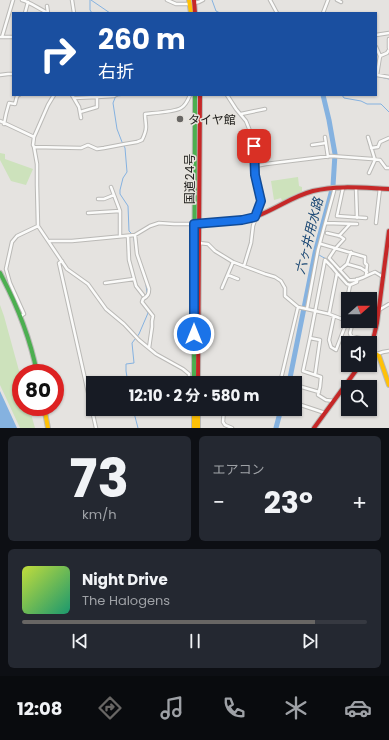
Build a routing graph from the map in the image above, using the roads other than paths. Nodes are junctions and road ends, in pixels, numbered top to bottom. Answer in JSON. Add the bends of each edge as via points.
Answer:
{"nodes":[{"id":1,"x":13,"y":0,"type":"edge"},
{"id":2,"x":22,"y":0,"type":"edge"},
{"id":3,"x":72,"y":0,"type":"edge"},
{"id":4,"x":167,"y":0,"type":"edge"},
{"id":5,"x":203,"y":0,"type":"edge"},
{"id":6,"x":270,"y":0,"type":"edge"},
{"id":7,"x":328,"y":0,"type":"edge"},
{"id":8,"x":336,"y":0,"type":"edge"},
{"id":9,"x":28,"y":2,"type":"junction"},
{"id":10,"x":192,"y":2,"type":"edge"},
{"id":11,"x":341,"y":2,"type":"dead end"},
{"id":12,"x":47,"y":6,"type":"dead end"},
{"id":13,"x":40,"y":9,"type":"junction"},
{"id":14,"x":25,"y":12,"type":"edge"},
{"id":15,"x":39,"y":12,"type":"edge"},
{"id":16,"x":46,"y":12,"type":"edge"},
{"id":17,"x":48,"y":12,"type":"edge"},
{"id":18,"x":74,"y":12,"type":"edge"},
{"id":19,"x":191,"y":12,"type":"edge"},
{"id":20,"x":196,"y":12,"type":"edge"},
{"id":21,"x":276,"y":12,"type":"edge"},
{"id":22,"x":324,"y":12,"type":"edge"},
{"id":23,"x":389,"y":34,"type":"edge"},
{"id":24,"x":377,"y":35,"type":"edge"},
{"id":25,"x":1,"y":37,"type":"edge"},
{"id":26,"x":12,"y":37,"type":"edge"},
{"id":27,"x":389,"y":39,"type":"edge"},
{"id":28,"x":377,"y":48,"type":"edge"},
{"id":29,"x":389,"y":49,"type":"edge"},
{"id":30,"x":380,"y":56,"type":"junction"},
{"id":31,"x":12,"y":74,"type":"edge"},
{"id":32,"x":0,"y":75,"type":"edge"},
{"id":33,"x":389,"y":77,"type":"edge"},
{"id":34,"x":17,"y":96,"type":"edge"},
{"id":35,"x":53,"y":96,"type":"edge"},
{"id":36,"x":114,"y":96,"type":"edge"},
{"id":37,"x":190,"y":96,"type":"edge"},
{"id":38,"x":195,"y":96,"type":"edge"},
{"id":39,"x":200,"y":96,"type":"edge"},
{"id":40,"x":228,"y":96,"type":"edge"},
{"id":41,"x":97,"y":97,"type":"junction"},
{"id":42,"x":74,"y":98,"type":"joint"},
{"id":43,"x":265,"y":109,"type":"dead end"},
{"id":44,"x":80,"y":112,"type":"junction"},
{"id":45,"x":241,"y":114,"type":"junction"},
{"id":46,"x":81,"y":118,"type":"dead end"},
{"id":47,"x":0,"y":121,"type":"edge"},
{"id":48,"x":4,"y":124,"type":"junction"},
{"id":49,"x":34,"y":137,"type":"junction"},
{"id":50,"x":325,"y":137,"type":"dead end"},
{"id":51,"x":368,"y":138,"type":"dead end"},
{"id":52,"x":389,"y":138,"type":"edge"},
{"id":53,"x":326,"y":143,"type":"junction"},
{"id":54,"x":312,"y":145,"type":"dead end"},
{"id":55,"x":34,"y":147,"type":"junction"},
{"id":56,"x":371,"y":148,"type":"junction"},
{"id":57,"x":329,"y":157,"type":"junction"},
{"id":58,"x":375,"y":160,"type":"junction"},
{"id":59,"x":256,"y":166,"type":"junction"},
{"id":60,"x":389,"y":168,"type":"edge"},
{"id":61,"x":369,"y":173,"type":"dead end"},
{"id":62,"x":111,"y":187,"type":"dead end"},
{"id":63,"x":343,"y":188,"type":"junction"},
{"id":64,"x":356,"y":188,"type":"junction"},
{"id":65,"x":380,"y":188,"type":"junction"},
{"id":66,"x":389,"y":188,"type":"edge"},
{"id":67,"x":334,"y":191,"type":"dead end"},
{"id":68,"x":114,"y":195,"type":"junction"},
{"id":69,"x":98,"y":199,"type":"dead end"},
{"id":70,"x":120,"y":211,"type":"junction"},
{"id":71,"x":88,"y":213,"type":"dead end"},
{"id":72,"x":255,"y":217,"type":"junction"},
{"id":73,"x":357,"y":218,"type":"junction"},
{"id":74,"x":366,"y":218,"type":"dead end"},
{"id":75,"x":326,"y":223,"type":"junction"},
{"id":76,"x":376,"y":223,"type":"dead end"},
{"id":77,"x":197,"y":224,"type":"junction"},
{"id":78,"x":350,"y":224,"type":"junction"},
{"id":79,"x":357,"y":224,"type":"dead end"},
{"id":80,"x":38,"y":226,"type":"junction"},
{"id":81,"x":389,"y":231,"type":"edge"},
{"id":82,"x":327,"y":232,"type":"dead end"},
{"id":83,"x":135,"y":235,"type":"junction"},
{"id":84,"x":120,"y":236,"type":"junction"},
{"id":85,"x":128,"y":236,"type":"junction"},
{"id":86,"x":339,"y":236,"type":"junction"},
{"id":87,"x":389,"y":237,"type":"edge"},
{"id":88,"x":49,"y":241,"type":"junction"},
{"id":89,"x":199,"y":243,"type":"junction"},
{"id":90,"x":321,"y":244,"type":"dead end"},
{"id":91,"x":336,"y":248,"type":"junction"},
{"id":92,"x":351,"y":252,"type":"junction"},
{"id":93,"x":62,"y":261,"type":"junction"},
{"id":94,"x":233,"y":262,"type":"junction"},
{"id":95,"x":347,"y":264,"type":"junction"},
{"id":96,"x":244,"y":266,"type":"junction"},
{"id":97,"x":340,"y":270,"type":"junction"},
{"id":98,"x":0,"y":273,"type":"edge"},
{"id":99,"x":337,"y":273,"type":"junction"},
{"id":100,"x":366,"y":274,"type":"junction"},
{"id":101,"x":228,"y":275,"type":"junction"},
{"id":102,"x":383,"y":277,"type":"junction"},
{"id":103,"x":134,"y":279,"type":"junction"},
{"id":104,"x":238,"y":279,"type":"dead end"},
{"id":105,"x":358,"y":279,"type":"junction"},
{"id":106,"x":105,"y":283,"type":"dead end"},
{"id":107,"x":350,"y":284,"type":"junction"},
{"id":108,"x":222,"y":288,"type":"dead end"},
{"id":109,"x":348,"y":292,"type":"edge"},
{"id":110,"x":143,"y":295,"type":"dead end"},
{"id":111,"x":389,"y":304,"type":"edge"},
{"id":112,"x":299,"y":307,"type":"junction"},
{"id":113,"x":306,"y":309,"type":"junction"},
{"id":114,"x":378,"y":310,"type":"junction"},
{"id":115,"x":315,"y":311,"type":"junction"},
{"id":116,"x":329,"y":314,"type":"junction"},
{"id":117,"x":21,"y":316,"type":"junction"},
{"id":118,"x":334,"y":316,"type":"junction"},
{"id":119,"x":341,"y":318,"type":"edge"},
{"id":120,"x":377,"y":323,"type":"edge"},
{"id":121,"x":344,"y":328,"type":"edge"},
{"id":122,"x":310,"y":338,"type":"junction"},
{"id":123,"x":149,"y":348,"type":"junction"},
{"id":124,"x":389,"y":351,"type":"edge"},
{"id":125,"x":377,"y":354,"type":"junction"},
{"id":126,"x":35,"y":364,"type":"edge"},
{"id":127,"x":355,"y":372,"type":"edge"},
{"id":128,"x":315,"y":375,"type":"junction"},
{"id":129,"x":189,"y":376,"type":"edge"},
{"id":130,"x":194,"y":376,"type":"edge"},
{"id":131,"x":198,"y":376,"type":"edge"},
{"id":132,"x":282,"y":376,"type":"edge"},
{"id":133,"x":389,"y":385,"type":"edge"},
{"id":134,"x":302,"y":387,"type":"edge"},
{"id":135,"x":389,"y":389,"type":"edge"},
{"id":136,"x":319,"y":392,"type":"junction"},
{"id":137,"x":334,"y":401,"type":"junction"},
{"id":138,"x":302,"y":405,"type":"edge"},
{"id":139,"x":325,"y":412,"type":"junction"},
{"id":140,"x":46,"y":416,"type":"edge"},
{"id":141,"x":194,"y":416,"type":"edge"},
{"id":142,"x":198,"y":416,"type":"edge"},
{"id":143,"x":223,"y":416,"type":"edge"},
{"id":144,"x":48,"y":428,"type":"edge"},
{"id":145,"x":96,"y":428,"type":"edge"},
{"id":146,"x":194,"y":428,"type":"edge"},
{"id":147,"x":198,"y":428,"type":"edge"},
{"id":148,"x":232,"y":428,"type":"edge"},
{"id":149,"x":314,"y":428,"type":"edge"}],
"edges":[{"from":1,"to":25,"type":"street"},
{"from":2,"to":9,"type":"street"},
{"from":3,"to":18,"type":"street"},
{"from":4,"to":10,"type":"street","via":[[176,4]]},
{"from":5,"to":10,"type":"street"},
{"from":6,"to":21,"type":"street"},
{"from":7,"to":22,"type":"street"},
{"from":8,"to":11,"type":"street"},
{"from":9,"to":13,"type":"street"},
{"from":9,"to":14,"type":"street"},
{"from":10,"to":19,"type":"main road"},
{"from":10,"to":20,"type":"main road"},
{"from":12,"to":17,"type":"street"},
{"from":13,"to":15,"type":"street"},
{"from":13,"to":16,"type":"street"},
{"from":23,"to":24,"type":"street"},
{"from":25,"to":26,"type":"street"},
{"from":27,"to":29,"type":"street"},
{"from":28,"to":30,"type":"street"},
{"from":29,"to":30,"type":"street"},
{"from":30,"to":33,"type":"street","via":[[377,75]]},
{"from":31,"to":32,"type":"street"},
{"from":34,"to":48,"type":"street","via":[[15,104],[9,103]]},
{"from":35,"to":49,"type":"street"},
{"from":36,"to":41,"type":"street"},
{"from":37,"to":55,"type":"street","via":[[180,109],[146,114],[145,133],[142,140],[137,142],[97,149],[88,145],[81,148]]},
{"from":38,"to":77,"type":"main road","name":"国道24号"},
{"from":39,"to":77,"type":"main road","name":"国道24号"},
{"from":40,"to":45,"type":"street"},
{"from":41,"to":42,"type":"street"},
{"from":41,"to":44,"type":"street","via":[[97,107]]},
{"from":42,"to":44,"type":"street"},
{"from":43,"to":45,"type":"street"},
{"from":44,"to":46,"type":"street"},
{"from":45,"to":59,"type":"street","via":[[252,136]]},
{"from":47,"to":48,"type":"street"},
{"from":48,"to":49,"type":"street"},
{"from":49,"to":55,"type":"street"},
{"from":50,"to":53,"type":"street"},
{"from":51,"to":56,"type":"street"},
{"from":52,"to":56,"type":"street","via":[[380,142],[378,147]]},
{"from":53,"to":54,"type":"street"},
{"from":53,"to":57,"type":"street"},
{"from":55,"to":80,"type":"street","via":[[37,164]]},
{"from":56,"to":58,"type":"street"},
{"from":57,"to":58,"type":"street"},
{"from":57,"to":59,"type":"street"},
{"from":58,"to":60,"type":"street","via":[[380,160]]},
{"from":58,"to":61,"type":"street"},
{"from":59,"to":72,"type":"street","via":[[256,182],[261,201]]},
{"from":62,"to":68,"type":"street"},
{"from":63,"to":64,"type":"main road"},
{"from":63,"to":72,"type":"main road","via":[[311,191]]},
{"from":63,"to":73,"type":"street","via":[[337,216]]},
{"from":64,"to":65,"type":"main road"},
{"from":64,"to":73,"type":"street"},
{"from":65,"to":66,"type":"main road"},
{"from":65,"to":76,"type":"street"},
{"from":67,"to":75,"type":"street"},
{"from":68,"to":69,"type":"street"},
{"from":68,"to":70,"type":"street"},
{"from":70,"to":71,"type":"street"},
{"from":70,"to":84,"type":"street"},
{"from":72,"to":77,"type":"main road"},
{"from":72,"to":96,"type":"street"},
{"from":73,"to":74,"type":"street"},
{"from":75,"to":78,"type":"street"},
{"from":75,"to":113,"type":"street"},
{"from":77,"to":83,"type":"street","via":[[159,223]]},
{"from":77,"to":89,"type":"main road","name":"国道24号"},
{"from":77,"to":130,"type":"main road","name":"国道24号"},
{"from":78,"to":79,"type":"street"},
{"from":78,"to":86,"type":"street"},
{"from":80,"to":88,"type":"street"},
{"from":80,"to":117,"type":"street","via":[[17,236],[12,242],[6,269],[24,314]]},
{"from":81,"to":87,"type":"main road"},
{"from":82,"to":86,"type":"street"},
{"from":83,"to":85,"type":"street"},
{"from":83,"to":123,"type":"street","via":[[137,254],[148,288],[148,294],[142,302],[153,316]]},
{"from":84,"to":85,"type":"street"},
{"from":84,"to":88,"type":"street"},
{"from":85,"to":103,"type":"street","via":[[128,260]]},
{"from":86,"to":91,"type":"street","via":[[344,239]]},
{"from":87,"to":102,"type":"main road"},
{"from":88,"to":93,"type":"street"},
{"from":89,"to":94,"type":"street","via":[[208,244]]},
{"from":89,"to":131,"type":"main road","name":"国道24号"},
{"from":90,"to":91,"type":"street"},
{"from":91,"to":92,"type":"street"},
{"from":91,"to":97,"type":"street","via":[[329,258]]},
{"from":92,"to":95,"type":"street"},
{"from":92,"to":100,"type":"street","via":[[364,257],[367,265]]},
{"from":93,"to":123,"type":"street","via":[[67,269],[88,284],[106,309]]},
{"from":93,"to":145,"type":"street","via":[[59,263]]},
{"from":94,"to":96,"type":"street"},
{"from":94,"to":101,"type":"street"},
{"from":95,"to":97,"type":"street"},
{"from":95,"to":100,"type":"street","via":[[361,268]]},
{"from":96,"to":112,"type":"street","via":[[276,277],[286,288],[285,296]]},
{"from":97,"to":105,"type":"street","via":[[349,280]]},
{"from":98,"to":117,"type":"main road"},
{"from":99,"to":107,"type":"street"},
{"from":99,"to":115,"type":"street","via":[[325,260]]},
{"from":99,"to":116,"type":"street"},
{"from":100,"to":102,"type":"street","via":[[374,272]]},
{"from":100,"to":105,"type":"street"},
{"from":101,"to":104,"type":"street"},
{"from":101,"to":108,"type":"street"},
{"from":102,"to":114,"type":"main road"},
{"from":103,"to":106,"type":"street"},
{"from":103,"to":110,"type":"street"},
{"from":105,"to":107,"type":"street","via":[[357,282]]},
{"from":107,"to":109,"type":"street"},
{"from":111,"to":114,"type":"street"},
{"from":112,"to":113,"type":"street"},
{"from":112,"to":132,"type":"street"},
{"from":113,"to":115,"type":"street"},
{"from":114,"to":120,"type":"main road"},
{"from":115,"to":116,"type":"street"},
{"from":115,"to":122,"type":"street"},
{"from":116,"to":118,"type":"street"},
{"from":117,"to":126,"type":"main road"},
{"from":118,"to":119,"type":"street"},
{"from":118,"to":121,"type":"street","via":[[330,340],[331,347],[336,350]]},
{"from":122,"to":128,"type":"street","via":[[320,340]]},
{"from":122,"to":128,"type":"street","via":[[303,371]]},
{"from":123,"to":129,"type":"street","via":[[183,369]]},
{"from":124,"to":125,"type":"street"},
{"from":125,"to":133,"type":"main road","via":[[381,358]]},
{"from":125,"to":135,"type":"main road"},
{"from":127,"to":137,"type":"main road"},
{"from":128,"to":136,"type":"street","via":[[321,378]]},
{"from":134,"to":136,"type":"street"},
{"from":136,"to":137,"type":"street","via":[[318,395],[326,400]]},
{"from":137,"to":139,"type":"main road"},
{"from":138,"to":139,"type":"street"},
{"from":139,"to":149,"type":"main road"},
{"from":140,"to":144,"type":"main road"},
{"from":141,"to":146,"type":"main road"},
{"from":142,"to":147,"type":"main road"},
{"from":143,"to":148,"type":"street","via":[[225,425]]}]}
